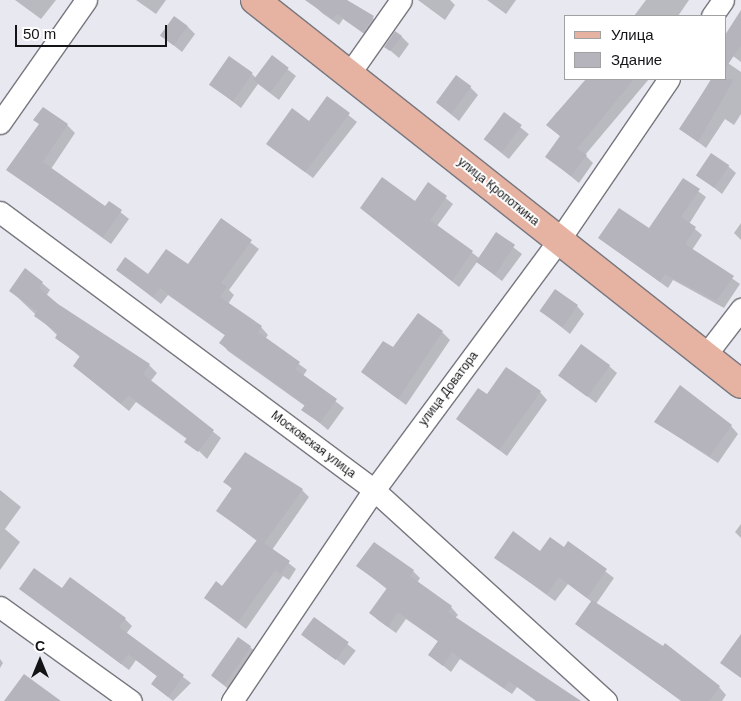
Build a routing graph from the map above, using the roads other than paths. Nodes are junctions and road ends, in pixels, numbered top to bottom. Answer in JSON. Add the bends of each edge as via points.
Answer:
{"nodes":[{"id":1,"x":86,"y":0,"type":"edge"},
{"id":2,"x":256,"y":0,"type":"edge"},
{"id":3,"x":401,"y":0,"type":"edge"},
{"id":4,"x":723,"y":0,"type":"edge"},
{"id":5,"x":713,"y":15,"type":"edge"},
{"id":6,"x":350,"y":74,"type":"junction"},
{"id":7,"x":668,"y":80,"type":"edge"},
{"id":8,"x":0,"y":123,"type":"edge"},
{"id":9,"x":0,"y":212,"type":"edge"},
{"id":10,"x":559,"y":240,"type":"junction"},
{"id":11,"x":741,"y":309,"type":"edge"},
{"id":12,"x":704,"y":357,"type":"junction"},
{"id":13,"x":741,"y":384,"type":"edge"},
{"id":14,"x":374,"y":490,"type":"junction"},
{"id":15,"x":0,"y":607,"type":"edge"},
{"id":16,"x":131,"y":701,"type":"edge"},
{"id":17,"x":232,"y":701,"type":"edge"},
{"id":18,"x":606,"y":701,"type":"edge"}],
"edges":[{"from":1,"to":8,"type":"street"},
{"from":2,"to":6,"type":"main road","name":"улица Кропоткина"},
{"from":3,"to":6,"type":"street"},
{"from":4,"to":5,"type":"street"},
{"from":6,"to":10,"type":"main road","name":"улица Кропоткина"},
{"from":7,"to":10,"type":"street","name":"улица Доватора"},
{"from":9,"to":14,"type":"street","name":"Московская улица"},
{"from":10,"to":12,"type":"main road","name":"улица Кропоткина"},
{"from":10,"to":14,"type":"street","name":"улица Доватора"},
{"from":11,"to":12,"type":"street"},
{"from":12,"to":13,"type":"main road","name":"улица Кропоткина"},
{"from":14,"to":17,"type":"street","name":"улица Доватора"},
{"from":14,"to":18,"type":"street","name":"Московская улица"},
{"from":15,"to":16,"type":"street"}]}
